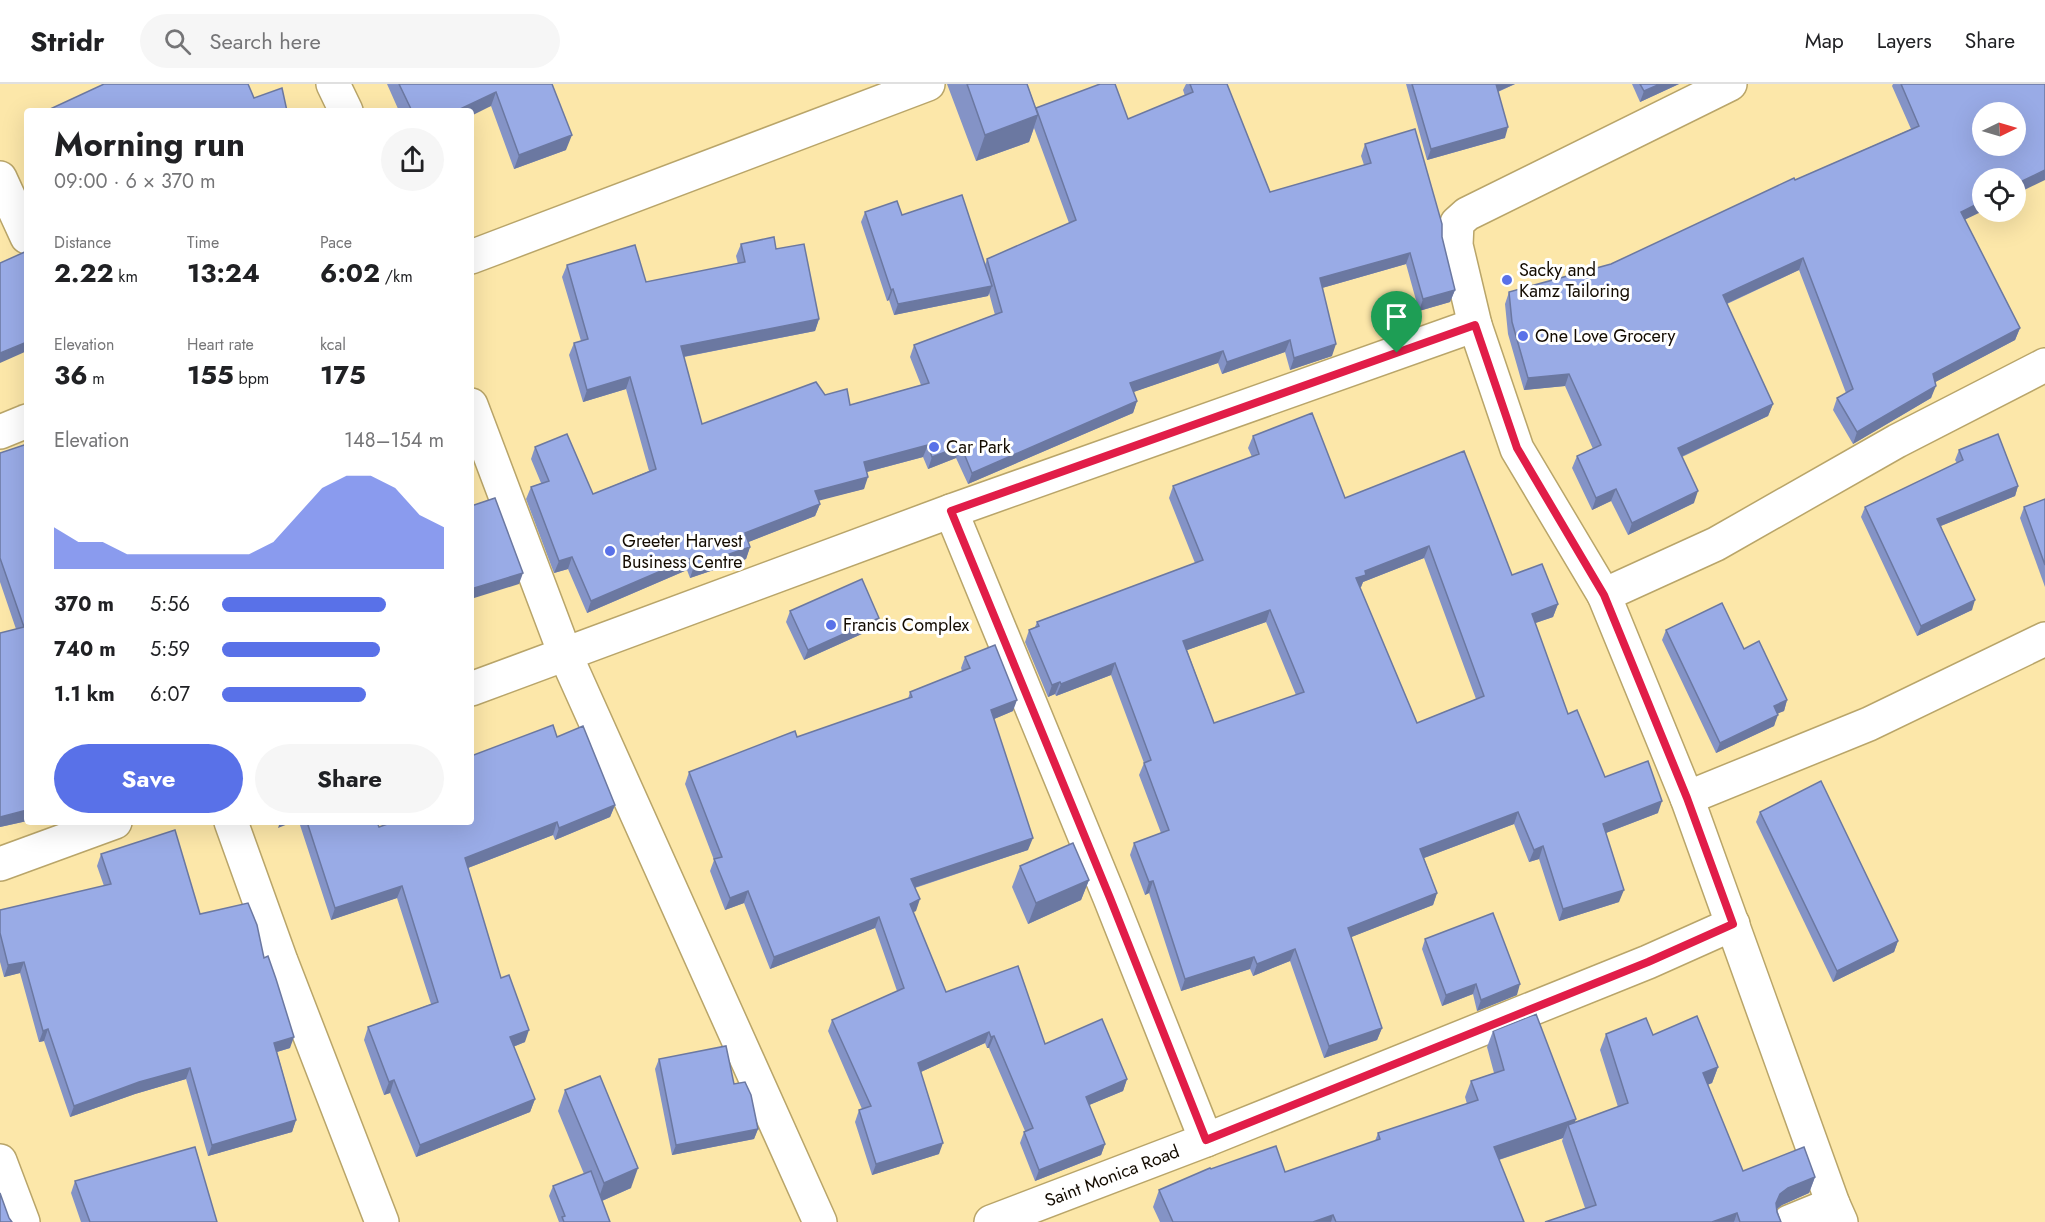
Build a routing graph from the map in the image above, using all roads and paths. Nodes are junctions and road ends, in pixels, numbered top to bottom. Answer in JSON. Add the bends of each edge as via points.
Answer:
{"nodes":[{"id":1,"x":333,"y":84,"type":"edge"},
{"id":2,"x":928,"y":84,"type":"edge"},
{"id":3,"x":1730,"y":84,"type":"edge"},
{"id":4,"x":345,"y":108,"type":"edge"},
{"id":5,"x":0,"y":178,"type":"edge"},
{"id":6,"x":24,"y":230,"type":"edge"},
{"id":7,"x":474,"y":256,"type":"edge"},
{"id":8,"x":1475,"y":325,"type":"junction"},
{"id":9,"x":2045,"y":365,"type":"edge"},
{"id":10,"x":474,"y":413,"type":"edge"},
{"id":11,"x":24,"y":422,"type":"edge"},
{"id":12,"x":0,"y":432,"type":"edge"},
{"id":13,"x":951,"y":511,"type":"junction"},
{"id":14,"x":1604,"y":595,"type":"junction"},
{"id":15,"x":2045,"y":639,"type":"edge"},
{"id":16,"x":566,"y":654,"type":"junction"},
{"id":17,"x":474,"y":688,"type":"edge"},
{"id":18,"x":1687,"y":798,"type":"junction"},
{"id":19,"x":107,"y":825,"type":"edge"},
{"id":20,"x":232,"y":825,"type":"edge"},
{"id":21,"x":0,"y":864,"type":"edge"},
{"id":22,"x":1733,"y":924,"type":"junction"},
{"id":23,"x":1206,"y":1140,"type":"junction"},
{"id":24,"x":0,"y":1161,"type":"edge"},
{"id":25,"x":1837,"y":1213,"type":"edge"},
{"id":26,"x":23,"y":1222,"type":"edge"},
{"id":27,"x":382,"y":1222,"type":"edge"},
{"id":28,"x":820,"y":1222,"type":"edge"},
{"id":29,"x":991,"y":1222,"type":"edge"},
{"id":30,"x":1790,"y":1222,"type":"edge"}],
"edges":[{"from":1,"to":4,"type":"street"},
{"from":2,"to":7,"type":"street"},
{"from":3,"to":8,"type":"street","via":[[1467,213],[1457,223],[1456,245]]},
{"from":5,"to":6,"type":"street"},
{"from":8,"to":13,"type":"street"},
{"from":8,"to":14,"type":"street","via":[[1517,448]]},
{"from":9,"to":14,"type":"street","via":[[1897,441],[1716,544]]},
{"from":10,"to":16,"type":"street"},
{"from":11,"to":12,"type":"street"},
{"from":13,"to":16,"type":"street"},
{"from":13,"to":23,"type":"street"},
{"from":14,"to":18,"type":"street"},
{"from":15,"to":18,"type":"street","via":[[1869,724]]},
{"from":16,"to":17,"type":"street"},
{"from":16,"to":28,"type":"street"},
{"from":18,"to":22,"type":"street"},
{"from":19,"to":21,"type":"street"},
{"from":20,"to":27,"type":"street"},
{"from":22,"to":23,"type":"street","name":"Saint Monica Road"},
{"from":22,"to":25,"type":"street"},
{"from":23,"to":29,"type":"street","name":"Saint Monica Road"},
{"from":24,"to":26,"type":"street"},
{"from":25,"to":30,"type":"street"}]}
